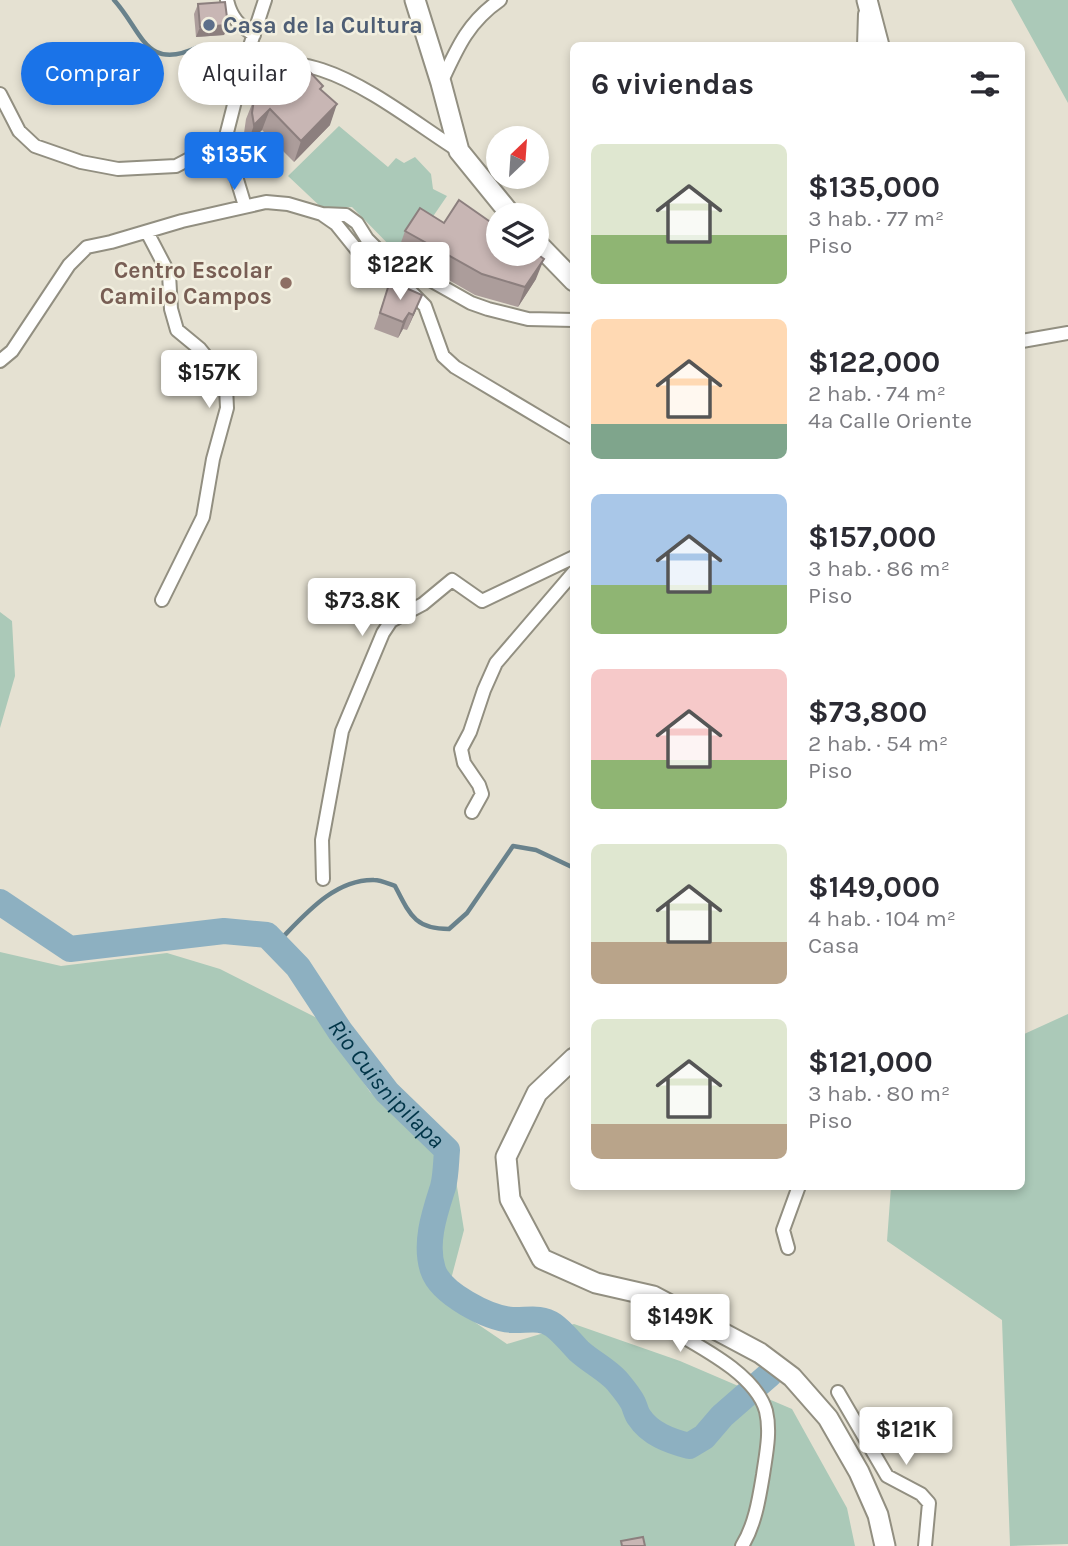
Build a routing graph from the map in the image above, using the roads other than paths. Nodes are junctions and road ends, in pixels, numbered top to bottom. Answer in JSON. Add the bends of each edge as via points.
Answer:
{"nodes":[{"id":1,"x":227,"y":0,"type":"edge"},
{"id":2,"x":265,"y":0,"type":"edge"},
{"id":3,"x":415,"y":0,"type":"edge"},
{"id":4,"x":500,"y":0,"type":"edge"},
{"id":5,"x":867,"y":0,"type":"edge"},
{"id":6,"x":254,"y":35,"type":"junction"},
{"id":7,"x":252,"y":42,"type":"edge"},
{"id":8,"x":864,"y":42,"type":"edge"},
{"id":9,"x":878,"y":42,"type":"edge"},
{"id":10,"x":311,"y":68,"type":"edge"},
{"id":11,"x":441,"y":83,"type":"junction"},
{"id":12,"x":0,"y":94,"type":"edge"},
{"id":13,"x":234,"y":105,"type":"edge"},
{"id":14,"x":225,"y":140,"type":"junction"},
{"id":15,"x":459,"y":151,"type":"junction"},
{"id":16,"x":502,"y":203,"type":"edge"},
{"id":17,"x":244,"y":206,"type":"junction"},
{"id":18,"x":322,"y":214,"type":"junction"},
{"id":19,"x":147,"y":232,"type":"junction"},
{"id":20,"x":549,"y":255,"type":"edge"},
{"id":21,"x":570,"y":277,"type":"edge"},
{"id":22,"x":570,"y":320,"type":"edge"},
{"id":23,"x":1068,"y":333,"type":"edge"},
{"id":24,"x":1025,"y":340,"type":"edge"},
{"id":25,"x":0,"y":361,"type":"edge"},
{"id":26,"x":570,"y":436,"type":"edge"},
{"id":27,"x":570,"y":560,"type":"edge"},
{"id":28,"x":570,"y":577,"type":"edge"},
{"id":29,"x":162,"y":600,"type":"dead end"},
{"id":30,"x":472,"y":812,"type":"dead end"},
{"id":31,"x":323,"y":879,"type":"dead end"},
{"id":32,"x":570,"y":1062,"type":"edge"},
{"id":33,"x":798,"y":1190,"type":"edge"},
{"id":34,"x":788,"y":1248,"type":"dead end"},
{"id":35,"x":653,"y":1296,"type":"junction"},
{"id":36,"x":838,"y":1392,"type":"dead end"},
{"id":37,"x":742,"y":1546,"type":"edge"},
{"id":38,"x":884,"y":1546,"type":"edge"},
{"id":39,"x":925,"y":1546,"type":"edge"}],
"edges":[{"from":1,"to":6,"type":"street","via":[[230,14]]},
{"from":2,"to":6,"type":"street"},
{"from":3,"to":11,"type":"street"},
{"from":4,"to":11,"type":"street","via":[[466,32]]},
{"from":5,"to":8,"type":"street"},
{"from":5,"to":9,"type":"street"},
{"from":6,"to":7,"type":"street"},
{"from":10,"to":15,"type":"street","via":[[362,89]]},
{"from":11,"to":15,"type":"street"},
{"from":12,"to":14,"type":"street","via":[[19,131],[35,146],[81,162],[118,169],[176,166]]},
{"from":13,"to":14,"type":"street"},
{"from":14,"to":17,"type":"street"},
{"from":15,"to":16,"type":"street"},
{"from":17,"to":18,"type":"street","via":[[288,204]]},
{"from":17,"to":19,"type":"street"},
{"from":18,"to":22,"type":"street","via":[[346,215],[379,251],[471,303],[528,319]]},
{"from":18,"to":26,"type":"street","via":[[336,224],[369,265],[425,306],[443,356],[455,367]]},
{"from":19,"to":25,"type":"street","via":[[87,247]]},
{"from":19,"to":29,"type":"street","via":[[169,274],[177,330],[217,370],[226,387],[227,408],[203,517]]},
{"from":20,"to":21,"type":"street"},
{"from":23,"to":24,"type":"street"},
{"from":27,"to":31,"type":"street","via":[[482,601],[452,580],[423,604],[391,621],[342,731],[323,839]]},
{"from":28,"to":30,"type":"street","via":[[496,663],[484,690],[461,750],[482,794]]},
{"from":32,"to":35,"type":"street","via":[[537,1093],[506,1157],[510,1199],[542,1259],[596,1283]]},
{"from":33,"to":34,"type":"street","via":[[783,1230]]},
{"from":35,"to":37,"type":"street","via":[[661,1324],[736,1368],[766,1410],[768,1441],[759,1504]]},
{"from":35,"to":38,"type":"street","via":[[760,1353],[792,1377],[828,1418],[859,1472]]},
{"from":36,"to":39,"type":"street","via":[[887,1476],[929,1503]]}]}
